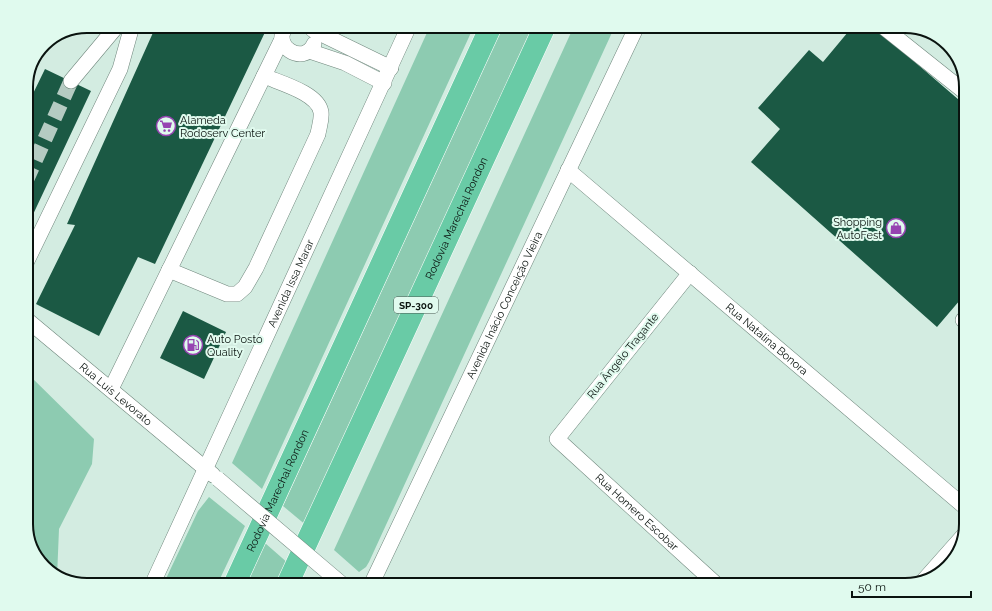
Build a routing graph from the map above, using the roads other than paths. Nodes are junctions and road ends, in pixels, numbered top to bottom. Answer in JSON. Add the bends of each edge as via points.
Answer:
{"nodes":[{"id":1,"x":111,"y":33,"type":"edge"},
{"id":2,"x":130,"y":33,"type":"edge"},
{"id":3,"x":284,"y":33,"type":"edge"},
{"id":4,"x":313,"y":33,"type":"edge"},
{"id":5,"x":322,"y":33,"type":"edge"},
{"id":6,"x":406,"y":33,"type":"edge"},
{"id":7,"x":488,"y":33,"type":"edge"},
{"id":8,"x":542,"y":33,"type":"edge"},
{"id":9,"x":634,"y":33,"type":"edge"},
{"id":10,"x":891,"y":33,"type":"edge"},
{"id":11,"x":309,"y":51,"type":"junction"},
{"id":12,"x":391,"y":68,"type":"junction"},
{"id":13,"x":264,"y":76,"type":"junction"},
{"id":14,"x":71,"y":81,"type":"tunnel mouth"},
{"id":15,"x":384,"y":83,"type":"junction"},
{"id":16,"x":959,"y":87,"type":"edge"},
{"id":17,"x":568,"y":170,"type":"junction"},
{"id":18,"x":33,"y":249,"type":"edge"},
{"id":19,"x":169,"y":270,"type":"junction"},
{"id":20,"x":690,"y":273,"type":"junction"},
{"id":21,"x":33,"y":325,"type":"edge"},
{"id":22,"x":111,"y":389,"type":"junction"},
{"id":23,"x":557,"y":439,"type":"joint"},
{"id":24,"x":206,"y":469,"type":"junction"},
{"id":25,"x":959,"y":502,"type":"edge"},
{"id":26,"x":954,"y":546,"type":"edge"},
{"id":27,"x":932,"y":571,"type":"edge"},
{"id":28,"x":155,"y":578,"type":"edge"},
{"id":29,"x":237,"y":578,"type":"edge"},
{"id":30,"x":290,"y":578,"type":"edge"},
{"id":31,"x":335,"y":578,"type":"edge"},
{"id":32,"x":375,"y":578,"type":"edge"},
{"id":33,"x":709,"y":578,"type":"edge"}],
"edges":[{"from":1,"to":14,"type":"street"},
{"from":2,"to":18,"type":"street","via":[[120,69]]},
{"from":3,"to":11,"type":"street","via":[[287,50],[298,54]]},
{"from":3,"to":13,"type":"street"},
{"from":4,"to":11,"type":"street","via":[[315,41]]},
{"from":5,"to":12,"type":"street"},
{"from":6,"to":12,"type":"street","name":"Avenida Issa Marar"},
{"from":7,"to":29,"type":"highway","name":"Rodovia Marechal Rondon"},
{"from":8,"to":30,"type":"highway","name":"Rodovia Marechal Rondon","number":"SP-300"},
{"from":9,"to":17,"type":"street","name":"Avenida Inácio Conceição Vieira"},
{"from":10,"to":16,"type":"street"},
{"from":11,"to":15,"type":"street","via":[[345,63]]},
{"from":12,"to":15,"type":"street","name":"Avenida Issa Marar"},
{"from":13,"to":19,"type":"street"},
{"from":13,"to":19,"type":"street","via":[[316,101],[321,118],[318,134],[256,268],[245,287],[237,294],[227,294]]},
{"from":15,"to":24,"type":"street","name":"Avenida Issa Marar"},
{"from":17,"to":20,"type":"street","name":"Rua Natalina Bonora"},
{"from":17,"to":32,"type":"street","name":"Avenida Inácio Conceição Vieira"},
{"from":19,"to":22,"type":"street"},
{"from":20,"to":23,"type":"street","name":"Rua Ângelo Tragante"},
{"from":20,"to":25,"type":"street","name":"Rua Natalina Bonora"},
{"from":21,"to":22,"type":"street","name":"Rua Luís Levorato"},
{"from":22,"to":24,"type":"street","name":"Rua Luís Levorato"},
{"from":23,"to":33,"type":"street","name":"Rua Homero Escobar"},
{"from":24,"to":28,"type":"street","name":"Avenida Issa Marar"},
{"from":24,"to":31,"type":"street","name":"Rua Luís Levorato","bridge":true},
{"from":26,"to":27,"type":"street"}]}
